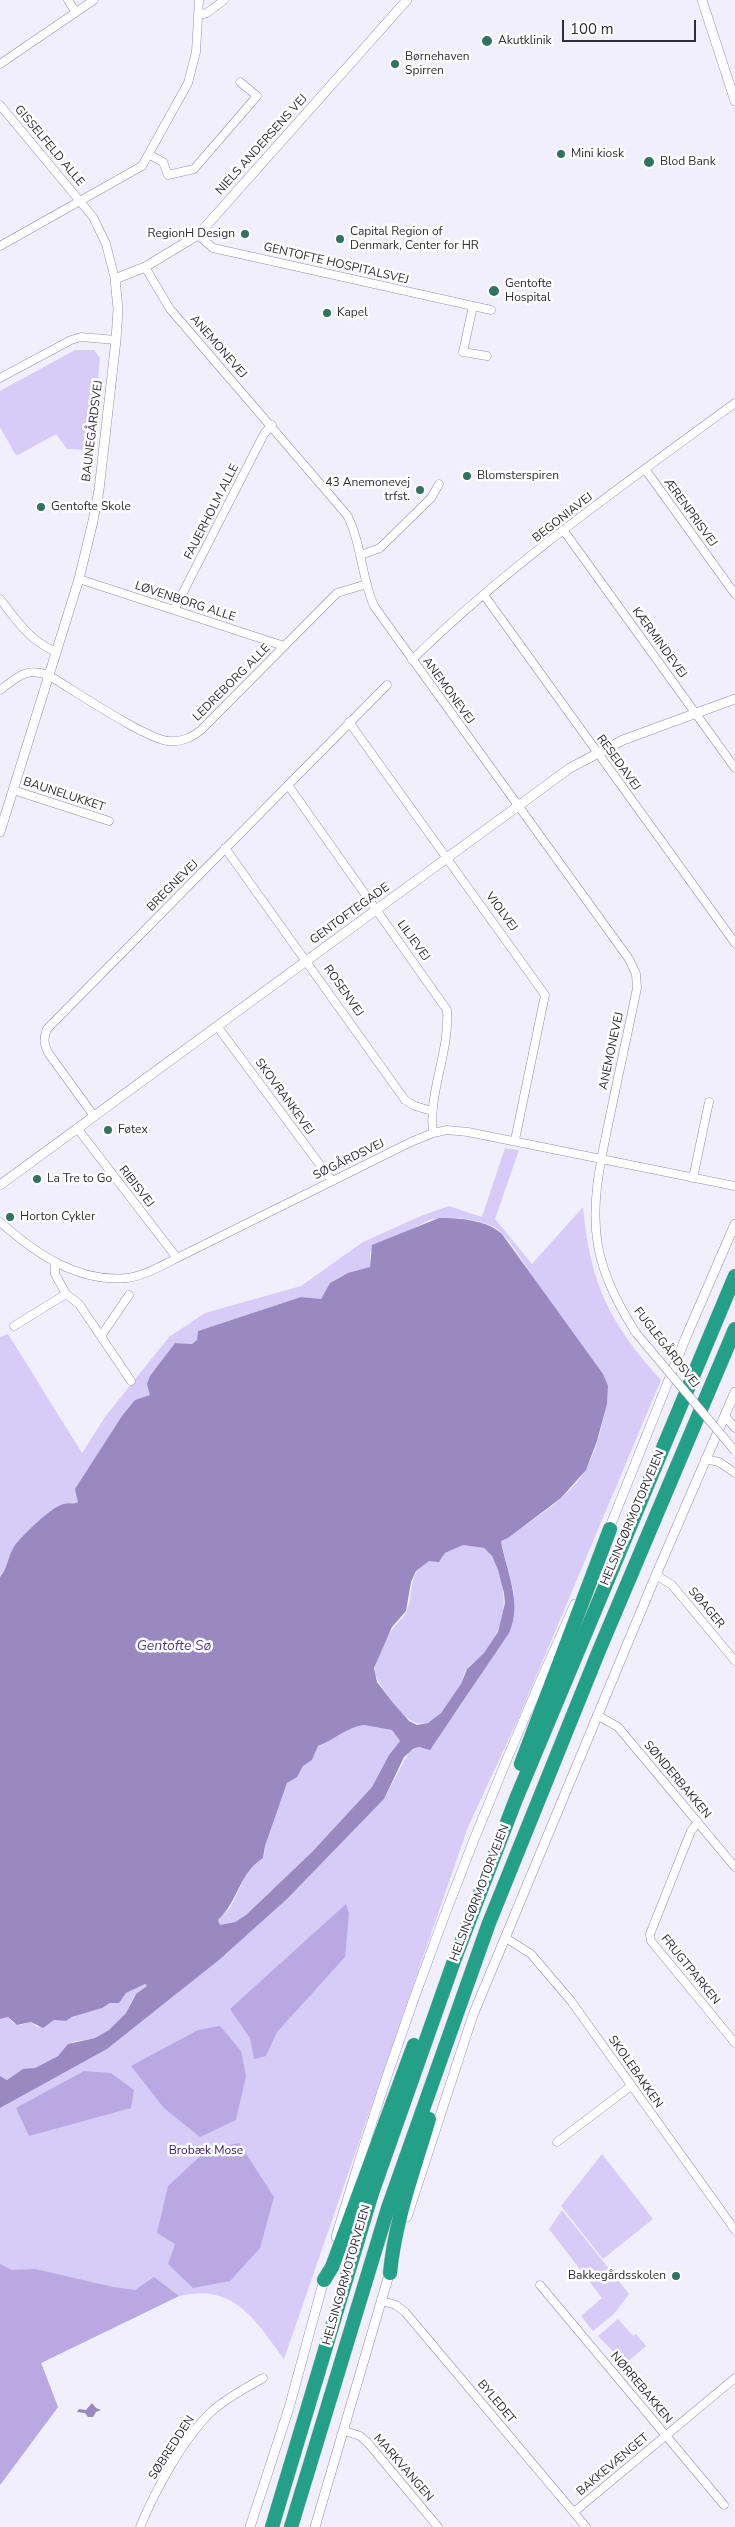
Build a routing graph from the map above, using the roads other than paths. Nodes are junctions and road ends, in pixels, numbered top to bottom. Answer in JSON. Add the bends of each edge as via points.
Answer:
{"nodes":[{"id":1,"x":68,"y":0,"type":"edge"},
{"id":2,"x":94,"y":0,"type":"edge"},
{"id":3,"x":198,"y":0,"type":"edge"},
{"id":4,"x":224,"y":0,"type":"edge"},
{"id":5,"x":407,"y":0,"type":"edge"},
{"id":6,"x":702,"y":0,"type":"edge"},
{"id":7,"x":75,"y":11,"type":"junction"},
{"id":8,"x":198,"y":15,"type":"junction"},
{"id":9,"x":0,"y":64,"type":"edge"},
{"id":10,"x":240,"y":82,"type":"dead end"},
{"id":11,"x":735,"y":101,"type":"edge"},
{"id":12,"x":0,"y":106,"type":"edge"},
{"id":13,"x":150,"y":155,"type":"junction"},
{"id":14,"x":82,"y":202,"type":"junction"},
{"id":15,"x":198,"y":235,"type":"junction"},
{"id":16,"x":0,"y":246,"type":"edge"},
{"id":17,"x":145,"y":267,"type":"junction"},
{"id":18,"x":115,"y":279,"type":"junction"},
{"id":19,"x":473,"y":306,"type":"junction"},
{"id":20,"x":491,"y":310,"type":"dead end"},
{"id":21,"x":116,"y":340,"type":"junction"},
{"id":22,"x":487,"y":356,"type":"dead end"},
{"id":23,"x":0,"y":378,"type":"edge"},
{"id":24,"x":735,"y":403,"type":"edge"},
{"id":25,"x":272,"y":425,"type":"junction"},
{"id":26,"x":645,"y":469,"type":"junction"},
{"id":27,"x":439,"y":484,"type":"dead end"},
{"id":28,"x":564,"y":531,"type":"junction"},
{"id":29,"x":361,"y":555,"type":"junction"},
{"id":30,"x":79,"y":579,"type":"junction"},
{"id":31,"x":366,"y":584,"type":"junction"},
{"id":32,"x":735,"y":594,"type":"edge"},
{"id":33,"x":484,"y":595,"type":"junction"},
{"id":34,"x":0,"y":599,"type":"edge"},
{"id":35,"x":174,"y":610,"type":"junction"},
{"id":36,"x":284,"y":646,"type":"junction"},
{"id":37,"x":56,"y":652,"type":"junction"},
{"id":38,"x":412,"y":660,"type":"junction"},
{"id":39,"x":48,"y":675,"type":"junction"},
{"id":40,"x":387,"y":685,"type":"dead end"},
{"id":41,"x":0,"y":690,"type":"edge"},
{"id":42,"x":735,"y":699,"type":"edge"},
{"id":43,"x":696,"y":714,"type":"junction"},
{"id":44,"x":349,"y":722,"type":"junction"},
{"id":45,"x":597,"y":754,"type":"junction"},
{"id":46,"x":735,"y":768,"type":"edge"},
{"id":47,"x":288,"y":785,"type":"junction"},
{"id":48,"x":13,"y":790,"type":"junction"},
{"id":49,"x":518,"y":808,"type":"junction"},
{"id":50,"x":109,"y":821,"type":"dead end"},
{"id":51,"x":0,"y":832,"type":"edge"},
{"id":52,"x":226,"y":848,"type":"junction"},
{"id":53,"x":448,"y":858,"type":"junction"},
{"id":54,"x":376,"y":910,"type":"junction"},
{"id":55,"x":735,"y":943,"type":"edge"},
{"id":56,"x":308,"y":960,"type":"junction"},
{"id":57,"x":217,"y":1026,"type":"junction"},
{"id":58,"x":709,"y":1102,"type":"dead end"},
{"id":59,"x":432,"y":1111,"type":"junction"},
{"id":60,"x":94,"y":1116,"type":"junction"},
{"id":61,"x":77,"y":1128,"type":"junction"},
{"id":62,"x":433,"y":1133,"type":"junction"},
{"id":63,"x":515,"y":1140,"type":"junction"},
{"id":64,"x":601,"y":1159,"type":"junction"},
{"id":65,"x":694,"y":1178,"type":"junction"},
{"id":66,"x":332,"y":1181,"type":"junction"},
{"id":67,"x":0,"y":1185,"type":"edge"},
{"id":68,"x":735,"y":1186,"type":"edge"},
{"id":69,"x":0,"y":1222,"type":"edge"},
{"id":70,"x":735,"y":1224,"type":"edge"},
{"id":71,"x":177,"y":1258,"type":"junction"},
{"id":72,"x":55,"y":1262,"type":"junction"},
{"id":73,"x":735,"y":1276,"type":"edge"},
{"id":74,"x":66,"y":1294,"type":"junction"},
{"id":75,"x":129,"y":1296,"type":"dead end"},
{"id":76,"x":14,"y":1326,"type":"dead end"},
{"id":77,"x":735,"y":1329,"type":"edge"},
{"id":78,"x":101,"y":1336,"type":"junction"},
{"id":79,"x":731,"y":1346,"type":"edge"},
{"id":80,"x":132,"y":1381,"type":"dead end"},
{"id":81,"x":735,"y":1392,"type":"edge"},
{"id":82,"x":725,"y":1416,"type":"junction"},
{"id":83,"x":735,"y":1428,"type":"edge"},
{"id":84,"x":735,"y":1450,"type":"edge"},
{"id":85,"x":705,"y":1458,"type":"junction"},
{"id":86,"x":735,"y":1472,"type":"edge"},
{"id":87,"x":610,"y":1529,"type":"junction"},
{"id":88,"x":656,"y":1575,"type":"junction"},
{"id":89,"x":735,"y":1661,"type":"edge"},
{"id":90,"x":597,"y":1715,"type":"junction"},
{"id":91,"x":516,"y":1799,"type":"junction"},
{"id":92,"x":698,"y":1822,"type":"junction"},
{"id":93,"x":735,"y":1867,"type":"edge"},
{"id":94,"x":506,"y":1938,"type":"junction"},
{"id":95,"x":455,"y":1958,"type":"junction"},
{"id":96,"x":735,"y":2043,"type":"edge"},
{"id":97,"x":443,"y":2055,"type":"junction"},
{"id":98,"x":631,"y":2086,"type":"junction"},
{"id":99,"x":557,"y":2142,"type":"dead end"},
{"id":100,"x":735,"y":2230,"type":"edge"},
{"id":101,"x":390,"y":2273,"type":"junction"},
{"id":102,"x":324,"y":2280,"type":"junction"},
{"id":103,"x":540,"y":2285,"type":"dead end"},
{"id":104,"x":382,"y":2301,"type":"junction"},
{"id":105,"x":263,"y":2378,"type":"dead end"},
{"id":106,"x":735,"y":2378,"type":"edge"},
{"id":107,"x":345,"y":2431,"type":"junction"},
{"id":108,"x":666,"y":2436,"type":"junction"},
{"id":109,"x":724,"y":2505,"type":"dead end"},
{"id":110,"x":574,"y":2512,"type":"junction"},
{"id":111,"x":140,"y":2527,"type":"edge"},
{"id":112,"x":250,"y":2527,"type":"edge"},
{"id":113,"x":272,"y":2527,"type":"edge"},
{"id":114,"x":291,"y":2527,"type":"edge"},
{"id":115,"x":315,"y":2527,"type":"edge"},
{"id":116,"x":438,"y":2527,"type":"edge"},
{"id":117,"x":586,"y":2527,"type":"edge"}],
"edges":[{"from":1,"to":7,"type":"street"},
{"from":2,"to":7,"type":"street"},
{"from":3,"to":8,"type":"street"},
{"from":4,"to":8,"type":"street","via":[[207,13]]},
{"from":5,"to":15,"type":"street","name":"NIELS ANDERSENS VEJ"},
{"from":6,"to":11,"type":"street"},
{"from":7,"to":9,"type":"street"},
{"from":8,"to":13,"type":"street","via":[[196,52],[188,83]]},
{"from":10,"to":13,"type":"street","via":[[257,96],[194,169],[168,175],[163,162]]},
{"from":12,"to":14,"type":"street","name":"GISSELFELD ALLE"},
{"from":13,"to":14,"type":"street","via":[[135,173]]},
{"from":14,"to":16,"type":"street"},
{"from":14,"to":18,"type":"street","name":"BAUNEGÅRDSVEJ","via":[[106,244]]},
{"from":15,"to":17,"type":"street","name":"NIELS ANDERSENS VEJ"},
{"from":15,"to":19,"type":"street","name":"GENTOFTE HOSPITALSVEJ","via":[[214,248]]},
{"from":17,"to":18,"type":"street","name":"NIELS ANDERSENS VEJ"},
{"from":17,"to":25,"type":"street","name":"ANEMONEVEJ","via":[[170,309]]},
{"from":18,"to":21,"type":"street","name":"BAUNEGÅRDSVEJ","via":[[118,309]]},
{"from":19,"to":20,"type":"street","name":"GENTOFTE HOSPITALSVEJ"},
{"from":19,"to":22,"type":"street","via":[[463,352]]},
{"from":21,"to":23,"type":"street","via":[[81,337]]},
{"from":21,"to":30,"type":"street","name":"BAUNEGÅRDSVEJ","via":[[98,490]]},
{"from":24,"to":26,"type":"street","name":"BEGONIAVEJ"},
{"from":25,"to":29,"type":"street","name":"ANEMONEVEJ","via":[[347,515],[355,530]]},
{"from":25,"to":35,"type":"street","name":"FAUERHOLM ALLE","via":[[264,434]]},
{"from":26,"to":28,"type":"street","name":"BEGONIAVEJ"},
{"from":26,"to":32,"type":"street","name":"ÆRENPRISVEJ"},
{"from":27,"to":29,"type":"street","via":[[431,498],[380,548]]},
{"from":28,"to":33,"type":"street","name":"BEGONIAVEJ"},
{"from":28,"to":43,"type":"street","name":"KÆRMINDEVEJ"},
{"from":29,"to":31,"type":"street","name":"ANEMONEVEJ"},
{"from":30,"to":35,"type":"street","name":"LØVENBORG ALLE"},
{"from":30,"to":37,"type":"street","name":"BAUNEGÅRDSVEJ"},
{"from":31,"to":36,"type":"street","name":"LEDREBORG ALLE","via":[[337,593]]},
{"from":31,"to":38,"type":"street","name":"ANEMONEVEJ","via":[[374,606]]},
{"from":33,"to":38,"type":"street","name":"BEGONIAVEJ"},
{"from":33,"to":45,"type":"street","name":"RESEDAVEJ"},
{"from":34,"to":37,"type":"street","via":[[30,637]]},
{"from":35,"to":36,"type":"street","name":"LØVENBORG ALLE"},
{"from":36,"to":39,"type":"street","name":"LEDREBORG ALLE","via":[[201,730],[180,741],[154,738]]},
{"from":37,"to":39,"type":"street","name":"BAUNEGÅRDSVEJ"},
{"from":38,"to":49,"type":"street","name":"ANEMONEVEJ"},
{"from":39,"to":41,"type":"street","via":[[30,671]]},
{"from":39,"to":48,"type":"street","name":"BAUNEGÅRDSVEJ"},
{"from":40,"to":44,"type":"street","name":"BREGNEVEJ"},
{"from":42,"to":43,"type":"street","name":"GENTOFTEGADE"},
{"from":43,"to":45,"type":"street","name":"GENTOFTEGADE","via":[[623,740]]},
{"from":43,"to":46,"type":"street","name":"KÆRMINDEVEJ"},
{"from":44,"to":47,"type":"street","name":"BREGNEVEJ"},
{"from":44,"to":53,"type":"street","name":"VIOLVEJ"},
{"from":45,"to":49,"type":"street","name":"GENTOFTEGADE","via":[[570,768]]},
{"from":45,"to":55,"type":"street","name":"RESEDAVEJ"},
{"from":47,"to":52,"type":"street","name":"BREGNEVEJ"},
{"from":47,"to":54,"type":"street","name":"LILJEVEJ"},
{"from":48,"to":50,"type":"street","name":"BAUNELUKKET"},
{"from":48,"to":51,"type":"street","name":"BAUNEGÅRDSVEJ"},
{"from":49,"to":53,"type":"street","name":"GENTOFTEGADE"},
{"from":49,"to":64,"type":"street","name":"ANEMONEVEJ","via":[[629,958],[636,974],[636,988]]},
{"from":52,"to":56,"type":"street","name":"ROSENVEJ"},
{"from":52,"to":60,"type":"street","name":"BREGNEVEJ","via":[[47,1029],[45,1046]]},
{"from":53,"to":54,"type":"street","name":"GENTOFTEGADE"},
{"from":53,"to":63,"type":"street","name":"VIOLVEJ","via":[[545,994]]},
{"from":54,"to":56,"type":"street","name":"GENTOFTEGADE"},
{"from":54,"to":59,"type":"street","name":"LILJEVEJ","via":[[447,1010],[448,1032]]},
{"from":56,"to":57,"type":"street","name":"GENTOFTEGADE"},
{"from":56,"to":59,"type":"street","name":"ROSENVEJ","via":[[405,1100]]},
{"from":57,"to":60,"type":"street","name":"GENTOFTEGADE"},
{"from":57,"to":66,"type":"street","name":"SKOVRANKEVEJ"},
{"from":58,"to":65,"type":"street"},
{"from":59,"to":62,"type":"street","name":"LILJEVEJ"},
{"from":60,"to":61,"type":"street","name":"GENTOFTEGADE"},
{"from":61,"to":67,"type":"street","name":"GENTOFTEGADE"},
{"from":61,"to":71,"type":"street","name":"RIBISVEJ"},
{"from":62,"to":63,"type":"street","name":"SØGÅRDSVEJ","via":[[447,1130]]},
{"from":62,"to":66,"type":"street","name":"SØGÅRDSVEJ"},
{"from":63,"to":64,"type":"street","name":"SØGÅRDSVEJ"},
{"from":64,"to":65,"type":"street","name":"SØGÅRDSVEJ"},
{"from":64,"to":84,"type":"street","name":"FUGLEGÅRDSVEJ","bridge":true,"via":[[596,1191],[598,1247],[620,1307],[636,1333]]},
{"from":65,"to":68,"type":"street","name":"SØGÅRDSVEJ"},
{"from":66,"to":71,"type":"street","name":"SØGÅRDSVEJ"},
{"from":69,"to":72,"type":"street","name":"SØGÅRDSVEJ"},
{"from":70,"to":87,"type":"street"},
{"from":71,"to":72,"type":"street","name":"SØGÅRDSVEJ","via":[[128,1278],[96,1277],[75,1272]]},
{"from":72,"to":74,"type":"street","via":[[55,1274]]},
{"from":73,"to":91,"type":"highway","name":"HELSINGØRMOTORVEJEN"},
{"from":74,"to":76,"type":"street"},
{"from":74,"to":78,"type":"street","via":[[79,1304]]},
{"from":75,"to":78,"type":"street"},
{"from":77,"to":79,"type":"highway","name":"HELSINGØRMOTORVEJEN"},
{"from":78,"to":80,"type":"street"},
{"from":79,"to":97,"type":"highway","name":"HELSINGØRMOTORVEJEN","via":[[598,1653],[489,1923]]},
{"from":81,"to":82,"type":"street"},
{"from":82,"to":83,"type":"street"},
{"from":82,"to":85,"type":"street"},
{"from":85,"to":86,"type":"street"},
{"from":85,"to":88,"type":"street"},
{"from":87,"to":91,"type":"highway","via":[[514,1783]]},
{"from":87,"to":102,"type":"street","via":[[546,1666],[473,1840],[404,2027]]},
{"from":88,"to":89,"type":"street","name":"SØAGER","via":[[672,1585]]},
{"from":88,"to":90,"type":"street"},
{"from":90,"to":92,"type":"street","name":"SØNDERBAKKEN","via":[[618,1727]]},
{"from":90,"to":94,"type":"street"},
{"from":91,"to":95,"type":"highway","name":"HELSINGØRMOTORVEJEN"},
{"from":92,"to":93,"type":"street","name":"SØNDERBAKKEN"},
{"from":92,"to":96,"type":"street","name":"FRUGTPARKEN","via":[[691,1831],[650,1934],[651,1941]]},
{"from":94,"to":98,"type":"street","name":"SKOLEBAKKEN","via":[[530,1954],[571,2001]]},
{"from":94,"to":101,"type":"street","via":[[473,2015]]},
{"from":95,"to":102,"type":"highway","via":[[446,1960],[332,2267]]},
{"from":95,"to":113,"type":"highway","name":"HELSINGØRMOTORVEJEN","via":[[372,2192]]},
{"from":97,"to":101,"type":"highway","via":[[444,2072],[405,2197],[392,2248]]},
{"from":97,"to":114,"type":"highway","name":"HELSINGØRMOTORVEJEN","via":[[388,2208]]},
{"from":98,"to":99,"type":"street"},
{"from":98,"to":100,"type":"street","name":"SKOLEBAKKEN"},
{"from":101,"to":104,"type":"street"},
{"from":102,"to":112,"type":"street","via":[[289,2408]]},
{"from":103,"to":108,"type":"street","name":"NØRREBAKKEN"},
{"from":104,"to":107,"type":"street"},
{"from":104,"to":110,"type":"street","name":"BYLEDET","via":[[405,2312]]},
{"from":105,"to":111,"type":"street","name":"SØBREDDEN","via":[[212,2410],[171,2466]]},
{"from":106,"to":108,"type":"street","name":"BAKKEVÆNGET"},
{"from":107,"to":115,"type":"street"},
{"from":107,"to":116,"type":"street","name":"MARKVANGEN","via":[[360,2436],[368,2443]]},
{"from":108,"to":109,"type":"street","name":"NØRREBAKKEN"},
{"from":108,"to":110,"type":"street","name":"BAKKEVÆNGET"},
{"from":110,"to":117,"type":"street","name":"BYLEDET"}]}
